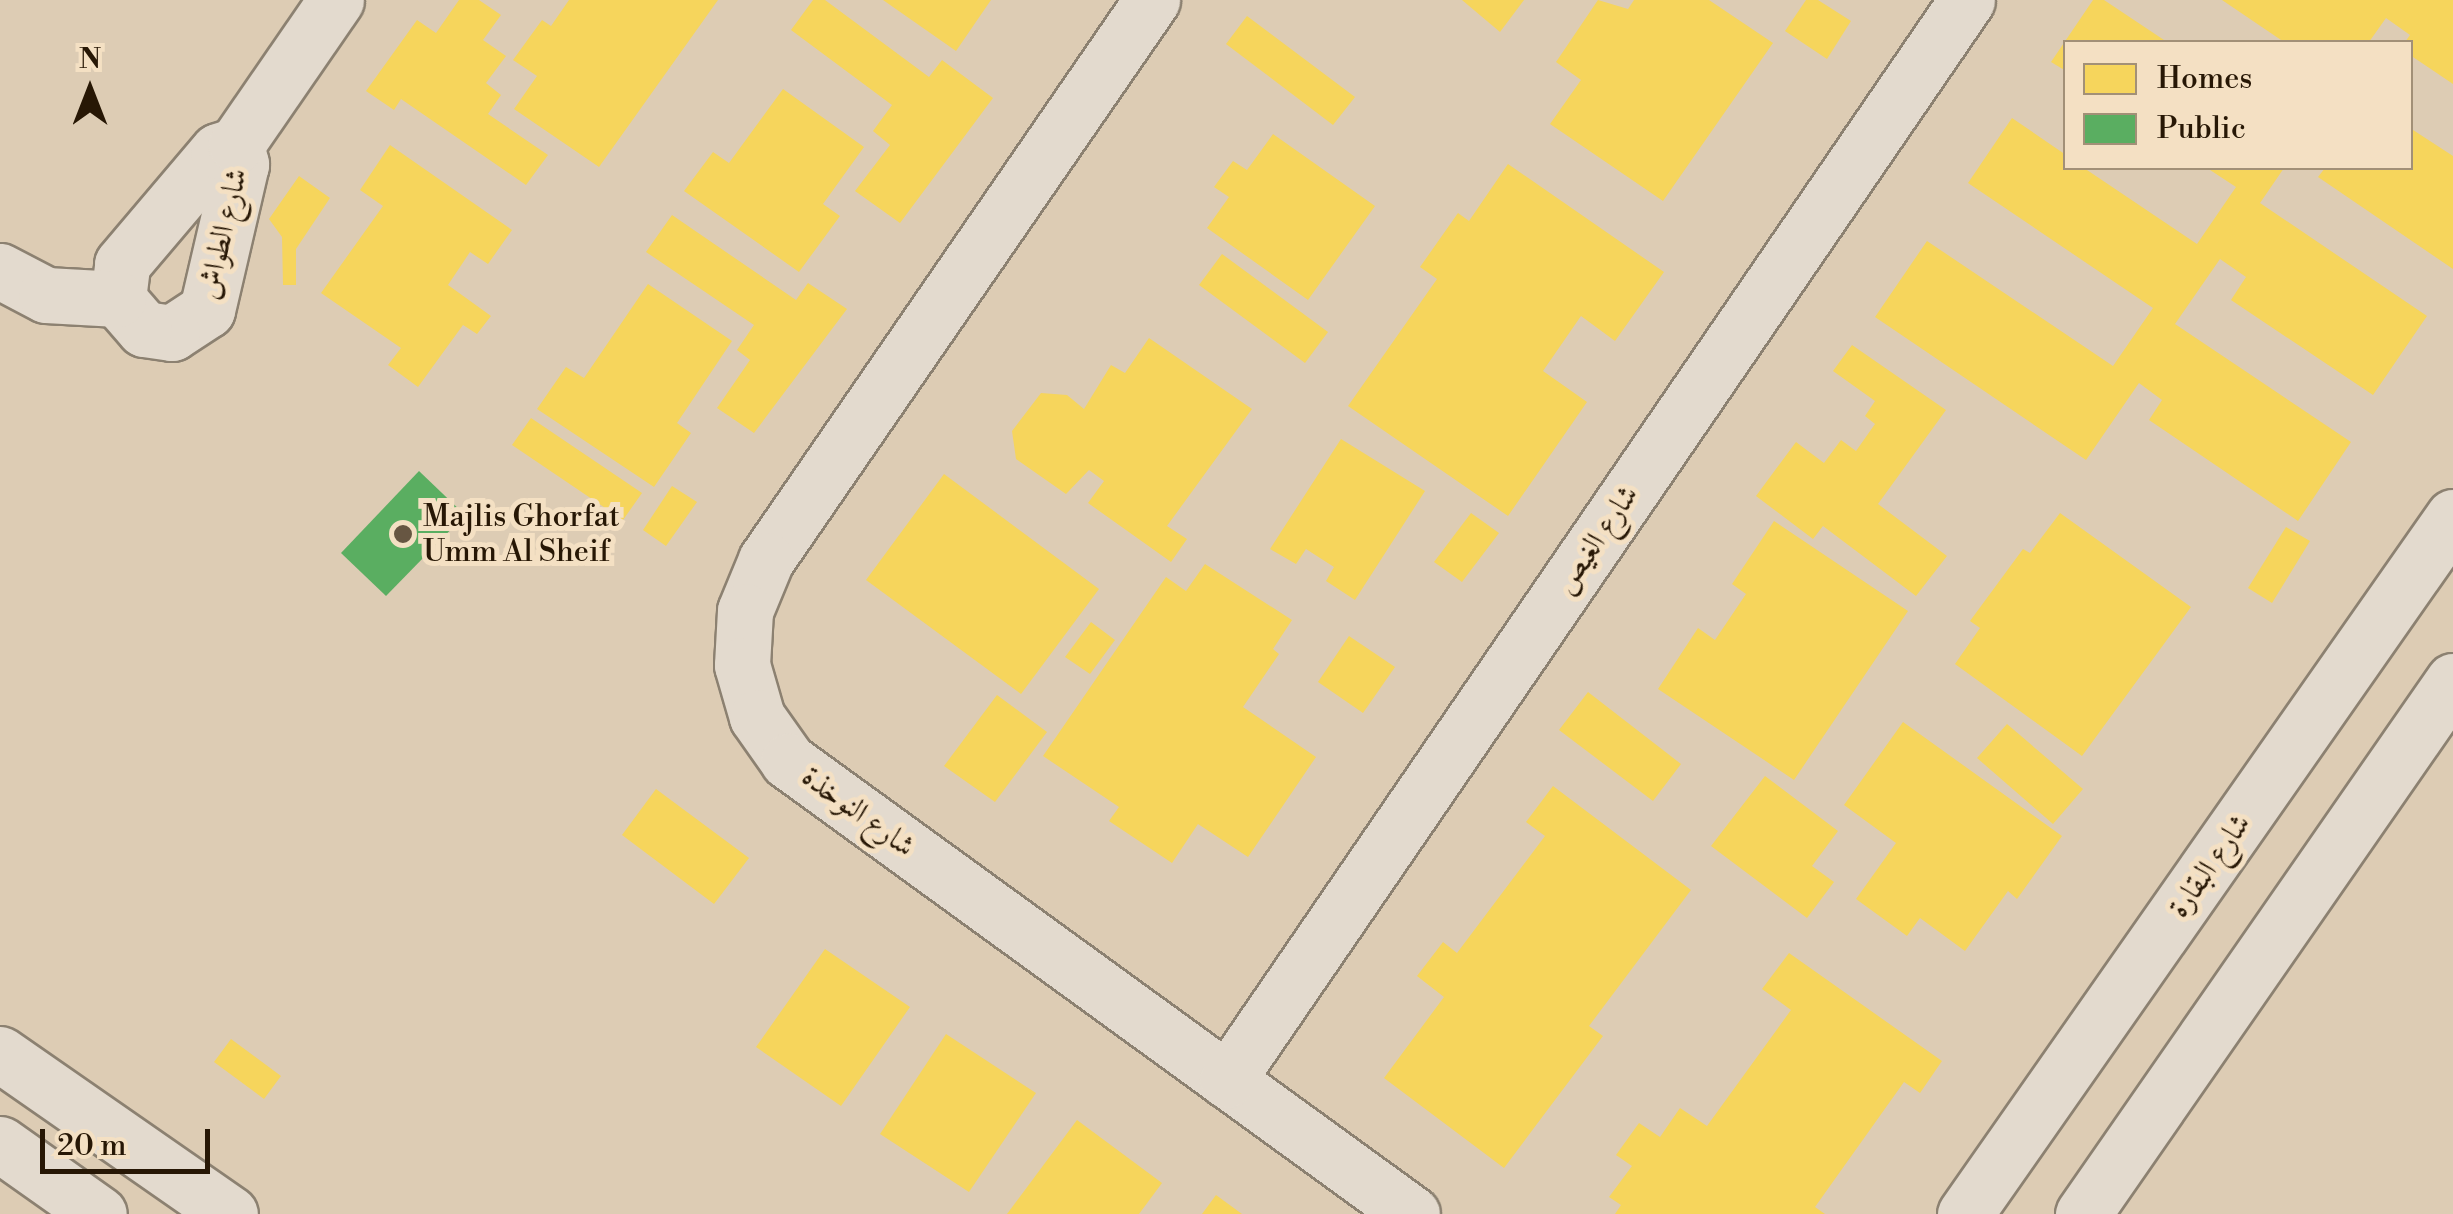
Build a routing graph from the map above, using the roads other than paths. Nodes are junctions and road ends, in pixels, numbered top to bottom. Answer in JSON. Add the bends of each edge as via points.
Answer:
{"nodes":[{"id":1,"x":336,"y":0,"type":"edge"},
{"id":2,"x":1152,"y":0,"type":"edge"},
{"id":3,"x":1967,"y":0,"type":"edge"},
{"id":4,"x":236,"y":146,"type":"junction"},
{"id":5,"x":0,"y":271,"type":"edge"},
{"id":6,"x":118,"y":298,"type":"junction"},
{"id":7,"x":2453,"y":517,"type":"edge"},
{"id":8,"x":2453,"y":681,"type":"edge"},
{"id":9,"x":0,"y":1054,"type":"edge"},
{"id":10,"x":1227,"y":1080,"type":"junction"},
{"id":11,"x":0,"y":1144,"type":"edge"},
{"id":12,"x":99,"y":1214,"type":"edge"},
{"id":13,"x":230,"y":1214,"type":"edge"},
{"id":14,"x":1412,"y":1214,"type":"edge"},
{"id":15,"x":1965,"y":1214,"type":"edge"},
{"id":16,"x":2084,"y":1214,"type":"edge"}],
"edges":[{"from":1,"to":4,"type":"street","name":"شارع الطواش"},
{"from":2,"to":10,"type":"street","name":"شارع النوخذة","via":[[766,560],[745,612],[742,665],[757,717],[788,761]]},
{"from":3,"to":10,"type":"street","name":"شارع الغيص"},
{"from":4,"to":6,"type":"street","name":"شارع الطواش","via":[[218,151],[122,264]]},
{"from":4,"to":6,"type":"street","name":"شارع الطواش","via":[[241,164],[208,310],[186,329],[158,334],[132,321]]},
{"from":5,"to":6,"type":"street","via":[[46,295]]},
{"from":7,"to":15,"type":"street","name":"شارع البقارة"},
{"from":8,"to":16,"type":"street"},
{"from":9,"to":13,"type":"street"},
{"from":10,"to":14,"type":"street","name":"شارع النوخذة"},
{"from":11,"to":12,"type":"street"}]}
